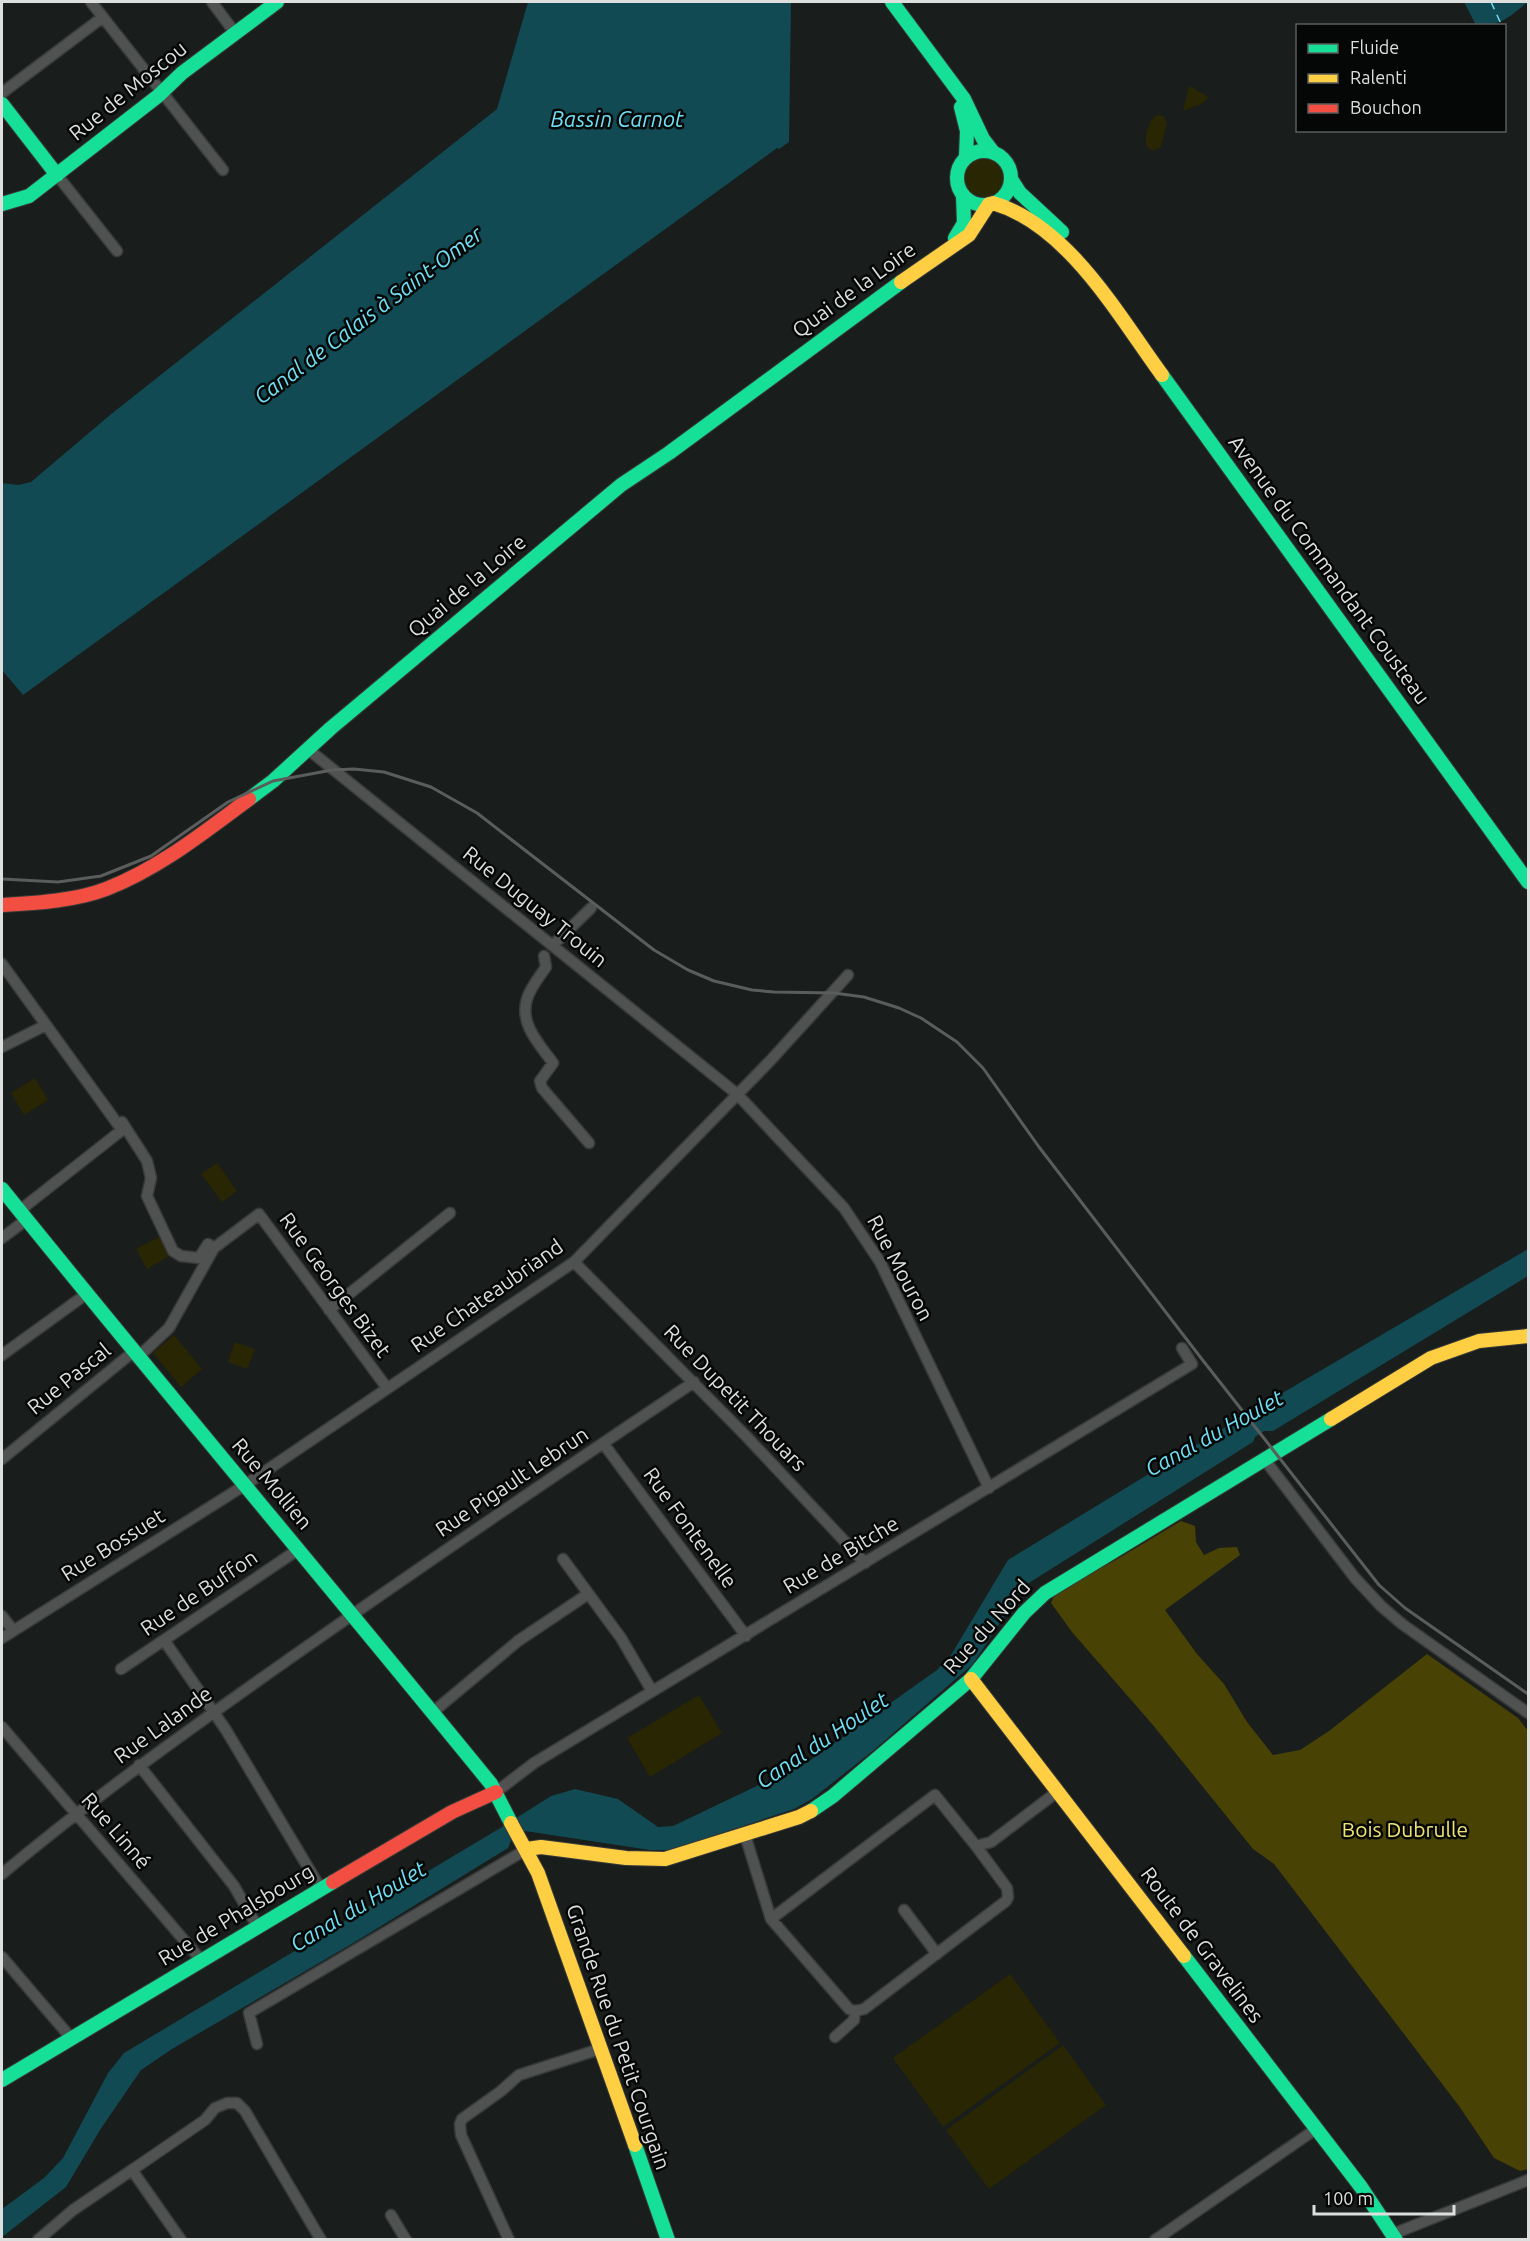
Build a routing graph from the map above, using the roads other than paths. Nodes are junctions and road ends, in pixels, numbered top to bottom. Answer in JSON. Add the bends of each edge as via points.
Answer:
{"nodes":[{"id":1,"x":91,"y":2,"type":"edge"},
{"id":2,"x":212,"y":2,"type":"edge"},
{"id":3,"x":277,"y":2,"type":"edge"},
{"id":4,"x":892,"y":2,"type":"edge"},
{"id":5,"x":103,"y":17,"type":"junction"},
{"id":6,"x":236,"y":33,"type":"junction"},
{"id":7,"x":950,"y":82,"type":"junction"},
{"id":8,"x":162,"y":92,"type":"junction"},
{"id":9,"x":2,"y":93,"type":"edge"},
{"id":10,"x":2,"y":104,"type":"edge"},
{"id":11,"x":993,"y":152,"type":"junction"},
{"id":12,"x":966,"y":157,"type":"junction"},
{"id":13,"x":223,"y":170,"type":"dead end"},
{"id":14,"x":57,"y":175,"type":"junction"},
{"id":15,"x":1011,"y":179,"type":"junction"},
{"id":16,"x":963,"y":195,"type":"junction"},
{"id":17,"x":2,"y":204,"type":"edge"},
{"id":18,"x":991,"y":204,"type":"junction"},
{"id":19,"x":117,"y":251,"type":"dead end"},
{"id":20,"x":942,"y":252,"type":"junction"},
{"id":21,"x":1095,"y":283,"type":"junction"},
{"id":22,"x":309,"y":750,"type":"junction"},
{"id":23,"x":1528,"y":882,"type":"edge"},
{"id":24,"x":2,"y":905,"type":"edge"},
{"id":25,"x":591,"y":908,"type":"dead end"},
{"id":26,"x":553,"y":945,"type":"junction"},
{"id":27,"x":544,"y":956,"type":"dead end"},
{"id":28,"x":2,"y":964,"type":"edge"},
{"id":29,"x":848,"y":975,"type":"dead end"},
{"id":30,"x":46,"y":1025,"type":"junction"},
{"id":31,"x":2,"y":1047,"type":"edge"},
{"id":32,"x":736,"y":1094,"type":"junction"},
{"id":33,"x":120,"y":1126,"type":"junction"},
{"id":34,"x":589,"y":1143,"type":"dead end"},
{"id":35,"x":2,"y":1189,"type":"edge"},
{"id":36,"x":450,"y":1213,"type":"dead end"},
{"id":37,"x":23,"y":1216,"type":"junction"},
{"id":38,"x":2,"y":1238,"type":"edge"},
{"id":39,"x":214,"y":1248,"type":"junction"},
{"id":40,"x":574,"y":1262,"type":"junction"},
{"id":41,"x":86,"y":1295,"type":"junction"},
{"id":42,"x":329,"y":1310,"type":"junction"},
{"id":43,"x":1528,"y":1336,"type":"edge"},
{"id":44,"x":1182,"y":1348,"type":"dead end"},
{"id":45,"x":2,"y":1355,"type":"edge"},
{"id":46,"x":135,"y":1355,"type":"junction"},
{"id":47,"x":694,"y":1382,"type":"junction"},
{"id":48,"x":387,"y":1388,"type":"junction"},
{"id":49,"x":603,"y":1443,"type":"junction"},
{"id":50,"x":2,"y":1459,"type":"edge"},
{"id":51,"x":1265,"y":1460,"type":"junction"},
{"id":52,"x":245,"y":1485,"type":"junction"},
{"id":53,"x":989,"y":1488,"type":"junction"},
{"id":54,"x":299,"y":1549,"type":"junction"},
{"id":55,"x":563,"y":1559,"type":"dead end"},
{"id":56,"x":865,"y":1563,"type":"junction"},
{"id":57,"x":588,"y":1594,"type":"junction"},
{"id":58,"x":353,"y":1614,"type":"junction"},
{"id":59,"x":2,"y":1617,"type":"edge"},
{"id":60,"x":13,"y":1630,"type":"junction"},
{"id":61,"x":746,"y":1636,"type":"junction"},
{"id":62,"x":2,"y":1638,"type":"edge"},
{"id":63,"x":164,"y":1641,"type":"junction"},
{"id":64,"x":121,"y":1669,"type":"dead end"},
{"id":65,"x":971,"y":1678,"type":"junction"},
{"id":66,"x":652,"y":1691,"type":"junction"},
{"id":67,"x":214,"y":1712,"type":"junction"},
{"id":68,"x":433,"y":1712,"type":"junction"},
{"id":69,"x":1528,"y":1713,"type":"edge"},
{"id":70,"x":2,"y":1727,"type":"edge"},
{"id":71,"x":139,"y":1765,"type":"junction"},
{"id":72,"x":496,"y":1792,"type":"junction"},
{"id":73,"x":1057,"y":1792,"type":"junction"},
{"id":74,"x":75,"y":1813,"type":"junction"},
{"id":75,"x":745,"y":1835,"type":"junction"},
{"id":76,"x":520,"y":1836,"type":"joint"},
{"id":77,"x":976,"y":1846,"type":"junction"},
{"id":78,"x":527,"y":1849,"type":"junction"},
{"id":79,"x":2,"y":1874,"type":"edge"},
{"id":80,"x":321,"y":1889,"type":"junction"},
{"id":81,"x":904,"y":1910,"type":"dead end"},
{"id":82,"x":771,"y":1919,"type":"junction"},
{"id":83,"x":257,"y":1926,"type":"junction"},
{"id":84,"x":937,"y":1954,"type":"junction"},
{"id":85,"x":2,"y":1957,"type":"edge"},
{"id":86,"x":201,"y":1960,"type":"junction"},
{"id":87,"x":855,"y":2011,"type":"junction"},
{"id":88,"x":835,"y":2037,"type":"dead end"},
{"id":89,"x":70,"y":2038,"type":"junction"},
{"id":90,"x":257,"y":2044,"type":"dead end"},
{"id":91,"x":600,"y":2049,"type":"junction"},
{"id":92,"x":2,"y":2080,"type":"edge"},
{"id":93,"x":1316,"y":2129,"type":"junction"},
{"id":94,"x":132,"y":2170,"type":"junction"},
{"id":95,"x":1528,"y":2180,"type":"edge"},
{"id":96,"x":391,"y":2215,"type":"dead end"},
{"id":97,"x":43,"y":2236,"type":"edge"},
{"id":98,"x":1394,"y":2237,"type":"edge"},
{"id":99,"x":181,"y":2240,"type":"edge"},
{"id":100,"x":321,"y":2240,"type":"edge"},
{"id":101,"x":406,"y":2240,"type":"edge"},
{"id":102,"x":509,"y":2240,"type":"edge"},
{"id":103,"x":668,"y":2240,"type":"edge"},
{"id":104,"x":1155,"y":2240,"type":"edge"}],
"edges":[{"from":1,"to":5,"type":"street"},
{"from":2,"to":6,"type":"street"},
{"from":3,"to":6,"type":"street","name":"Rue de Moscou"},
{"from":4,"to":7,"type":"street"},
{"from":5,"to":8,"type":"street"},
{"from":5,"to":9,"type":"street"},
{"from":6,"to":8,"type":"street","name":"Rue de Moscou","via":[[182,72]]},
{"from":7,"to":11,"type":"street","via":[[969,106]]},
{"from":7,"to":12,"type":"street","via":[[965,121]]},
{"from":8,"to":13,"type":"street"},
{"from":8,"to":14,"type":"street","name":"Rue de Moscou"},
{"from":10,"to":14,"type":"street"},
{"from":11,"to":12,"type":"street","via":[[979,151]]},
{"from":11,"to":15,"type":"street","via":[[1006,162]]},
{"from":12,"to":16,"type":"street","via":[[956,176]]},
{"from":14,"to":17,"type":"street","name":"Rue de Moscou","via":[[27,198]]},
{"from":14,"to":19,"type":"street"},
{"from":15,"to":18,"type":"street","via":[[1007,192]]},
{"from":15,"to":21,"type":"street","name":"Avenue du Commandant Cousteau","via":[[1018,191],[1066,235]]},
{"from":16,"to":18,"type":"street","via":[[975,204]]},
{"from":16,"to":20,"type":"street","name":"Quai de la Loire","via":[[963,226]]},
{"from":18,"to":20,"type":"street","name":"Quai de la Loire","via":[[969,234]]},
{"from":18,"to":21,"type":"street","name":"Avenue du Commandant Cousteau","via":[[1018,211],[1049,232]]},
{"from":20,"to":22,"type":"street","name":"Quai de la Loire","via":[[664,458],[621,485]]},
{"from":21,"to":23,"type":"street","name":"Avenue du Commandant Cousteau"},
{"from":22,"to":24,"type":"street","name":"Quai de la Loire","via":[[249,800],[147,871],[82,896]]},
{"from":22,"to":26,"type":"street","name":"Rue Duguay Trouin"},
{"from":25,"to":26,"type":"street"},
{"from":26,"to":32,"type":"street","name":"Rue Duguay Trouin"},
{"from":27,"to":34,"type":"street","via":[[546,967],[526,1006],[530,1033],[554,1063],[540,1081]]},
{"from":28,"to":30,"type":"street"},
{"from":29,"to":32,"type":"street","name":"Rue Chateaubriand"},
{"from":30,"to":31,"type":"street"},
{"from":30,"to":33,"type":"street"},
{"from":32,"to":40,"type":"street","name":"Rue Chateaubriand"},
{"from":32,"to":53,"type":"street","name":"Rue Mouron","via":[[836,1199],[868,1241]]},
{"from":33,"to":37,"type":"street"},
{"from":33,"to":39,"type":"street","via":[[121,1120],[147,1161],[151,1178],[147,1196],[173,1251],[199,1258],[208,1244]]},
{"from":35,"to":37,"type":"street","name":"Rue Mollien"},
{"from":36,"to":42,"type":"street"},
{"from":37,"to":38,"type":"street"},
{"from":37,"to":41,"type":"street","name":"Rue Mollien"},
{"from":39,"to":42,"type":"street","name":"Rue Georges Bizet","via":[[259,1214]]},
{"from":39,"to":46,"type":"street","name":"Rue Georges Bizet","via":[[169,1328]]},
{"from":40,"to":47,"type":"street","name":"Rue Dupetit Thouars"},
{"from":40,"to":48,"type":"street","name":"Rue Chateaubriand"},
{"from":41,"to":45,"type":"street"},
{"from":41,"to":46,"type":"street","name":"Rue Mollien"},
{"from":42,"to":48,"type":"street","name":"Rue Georges Bizet"},
{"from":43,"to":51,"type":"street","name":"Rue du Nord","via":[[1486,1339],[1437,1355]]},
{"from":44,"to":53,"type":"street","name":"Rue de Bitche","via":[[1192,1364]]},
{"from":46,"to":50,"type":"street","name":"Rue Pascal"},
{"from":46,"to":52,"type":"street","name":"Rue Mollien"},
{"from":47,"to":49,"type":"street","name":"Rue Pigault Lebrun"},
{"from":47,"to":56,"type":"street","name":"Rue Dupetit Thouars"},
{"from":48,"to":52,"type":"street","name":"Rue Chateaubriand"},
{"from":49,"to":58,"type":"street","name":"Rue Pigault Lebrun"},
{"from":49,"to":61,"type":"street","name":"Rue Fontenelle"},
{"from":51,"to":65,"type":"street","name":"Rue du Nord","via":[[1045,1593],[1019,1618]]},
{"from":51,"to":69,"type":"street","via":[[1381,1606]]},
{"from":52,"to":54,"type":"street","name":"Rue Mollien"},
{"from":52,"to":60,"type":"street","name":"Rue Bossuet"},
{"from":53,"to":56,"type":"street","name":"Rue de Bitche"},
{"from":54,"to":58,"type":"street","name":"Rue Mollien"},
{"from":54,"to":63,"type":"street","name":"Rue de Buffon"},
{"from":55,"to":57,"type":"street"},
{"from":56,"to":61,"type":"street","name":"Rue de Bitche"},
{"from":57,"to":66,"type":"street","via":[[628,1648]]},
{"from":57,"to":68,"type":"street","via":[[518,1641]]},
{"from":58,"to":67,"type":"street","name":"Rue Lalande"},
{"from":58,"to":68,"type":"street","name":"Rue Mollien"},
{"from":59,"to":60,"type":"street"},
{"from":60,"to":62,"type":"street","name":"Rue Bossuet"},
{"from":61,"to":66,"type":"street","name":"Rue de Bitche"},
{"from":63,"to":64,"type":"street","name":"Rue de Buffon"},
{"from":63,"to":67,"type":"street"},
{"from":65,"to":73,"type":"street","name":"Route de Gravelines"},
{"from":65,"to":75,"type":"street","name":"Rue du Nord","via":[[827,1802],[799,1817]]},
{"from":66,"to":72,"type":"street","name":"Rue de Bitche","via":[[525,1769]]},
{"from":67,"to":71,"type":"street","name":"Rue Lalande"},
{"from":67,"to":80,"type":"street"},
{"from":68,"to":72,"type":"street","name":"Rue Mollien"},
{"from":70,"to":74,"type":"street","name":"Rue Linné"},
{"from":71,"to":74,"type":"street","name":"Rue Lalande"},
{"from":71,"to":83,"type":"street","via":[[234,1886]]},
{"from":72,"to":76,"type":"street","name":"Rue Mollien"},
{"from":72,"to":80,"type":"street","name":"Rue de Phalsbourg","via":[[452,1812]]},
{"from":73,"to":77,"type":"street","via":[[991,1842]]},
{"from":73,"to":93,"type":"street","name":"Route de Gravelines"},
{"from":74,"to":79,"type":"street","name":"Rue Lalande"},
{"from":74,"to":86,"type":"street","name":"Rue Linné"},
{"from":75,"to":78,"type":"street","name":"Rue du Nord","via":[[655,1860]]},
{"from":75,"to":82,"type":"street"},
{"from":76,"to":78,"type":"street","name":"Grande Rue du Petit Courgain"},
{"from":77,"to":82,"type":"street","via":[[935,1795]]},
{"from":77,"to":84,"type":"street","via":[[1007,1888],[1008,1896]]},
{"from":78,"to":90,"type":"street","via":[[249,2013]]},
{"from":78,"to":91,"type":"street","name":"Grande Rue du Petit Courgain"},
{"from":80,"to":83,"type":"street","name":"Rue de Phalsbourg"},
{"from":81,"to":84,"type":"street"},
{"from":82,"to":87,"type":"street","via":[[849,2009]]},
{"from":83,"to":86,"type":"street","name":"Rue de Phalsbourg"},
{"from":84,"to":87,"type":"street","via":[[864,2009]]},
{"from":85,"to":89,"type":"street"},
{"from":86,"to":89,"type":"street","name":"Rue de Phalsbourg"},
{"from":87,"to":88,"type":"street","via":[[854,2020]]},
{"from":89,"to":92,"type":"street","name":"Rue de Phalsbourg"},
{"from":91,"to":102,"type":"street","via":[[519,2075],[462,2118],[461,2135]]},
{"from":91,"to":103,"type":"street","name":"Grande Rue du Petit Courgain"},
{"from":93,"to":98,"type":"street","name":"Route de Gravelines"},
{"from":93,"to":104,"type":"street"},
{"from":94,"to":97,"type":"street","via":[[73,2210]]},
{"from":94,"to":99,"type":"street"},
{"from":94,"to":100,"type":"street","via":[[205,2120],[215,2108],[237,2103]]},
{"from":95,"to":98,"type":"street"},
{"from":96,"to":101,"type":"street"}]}
